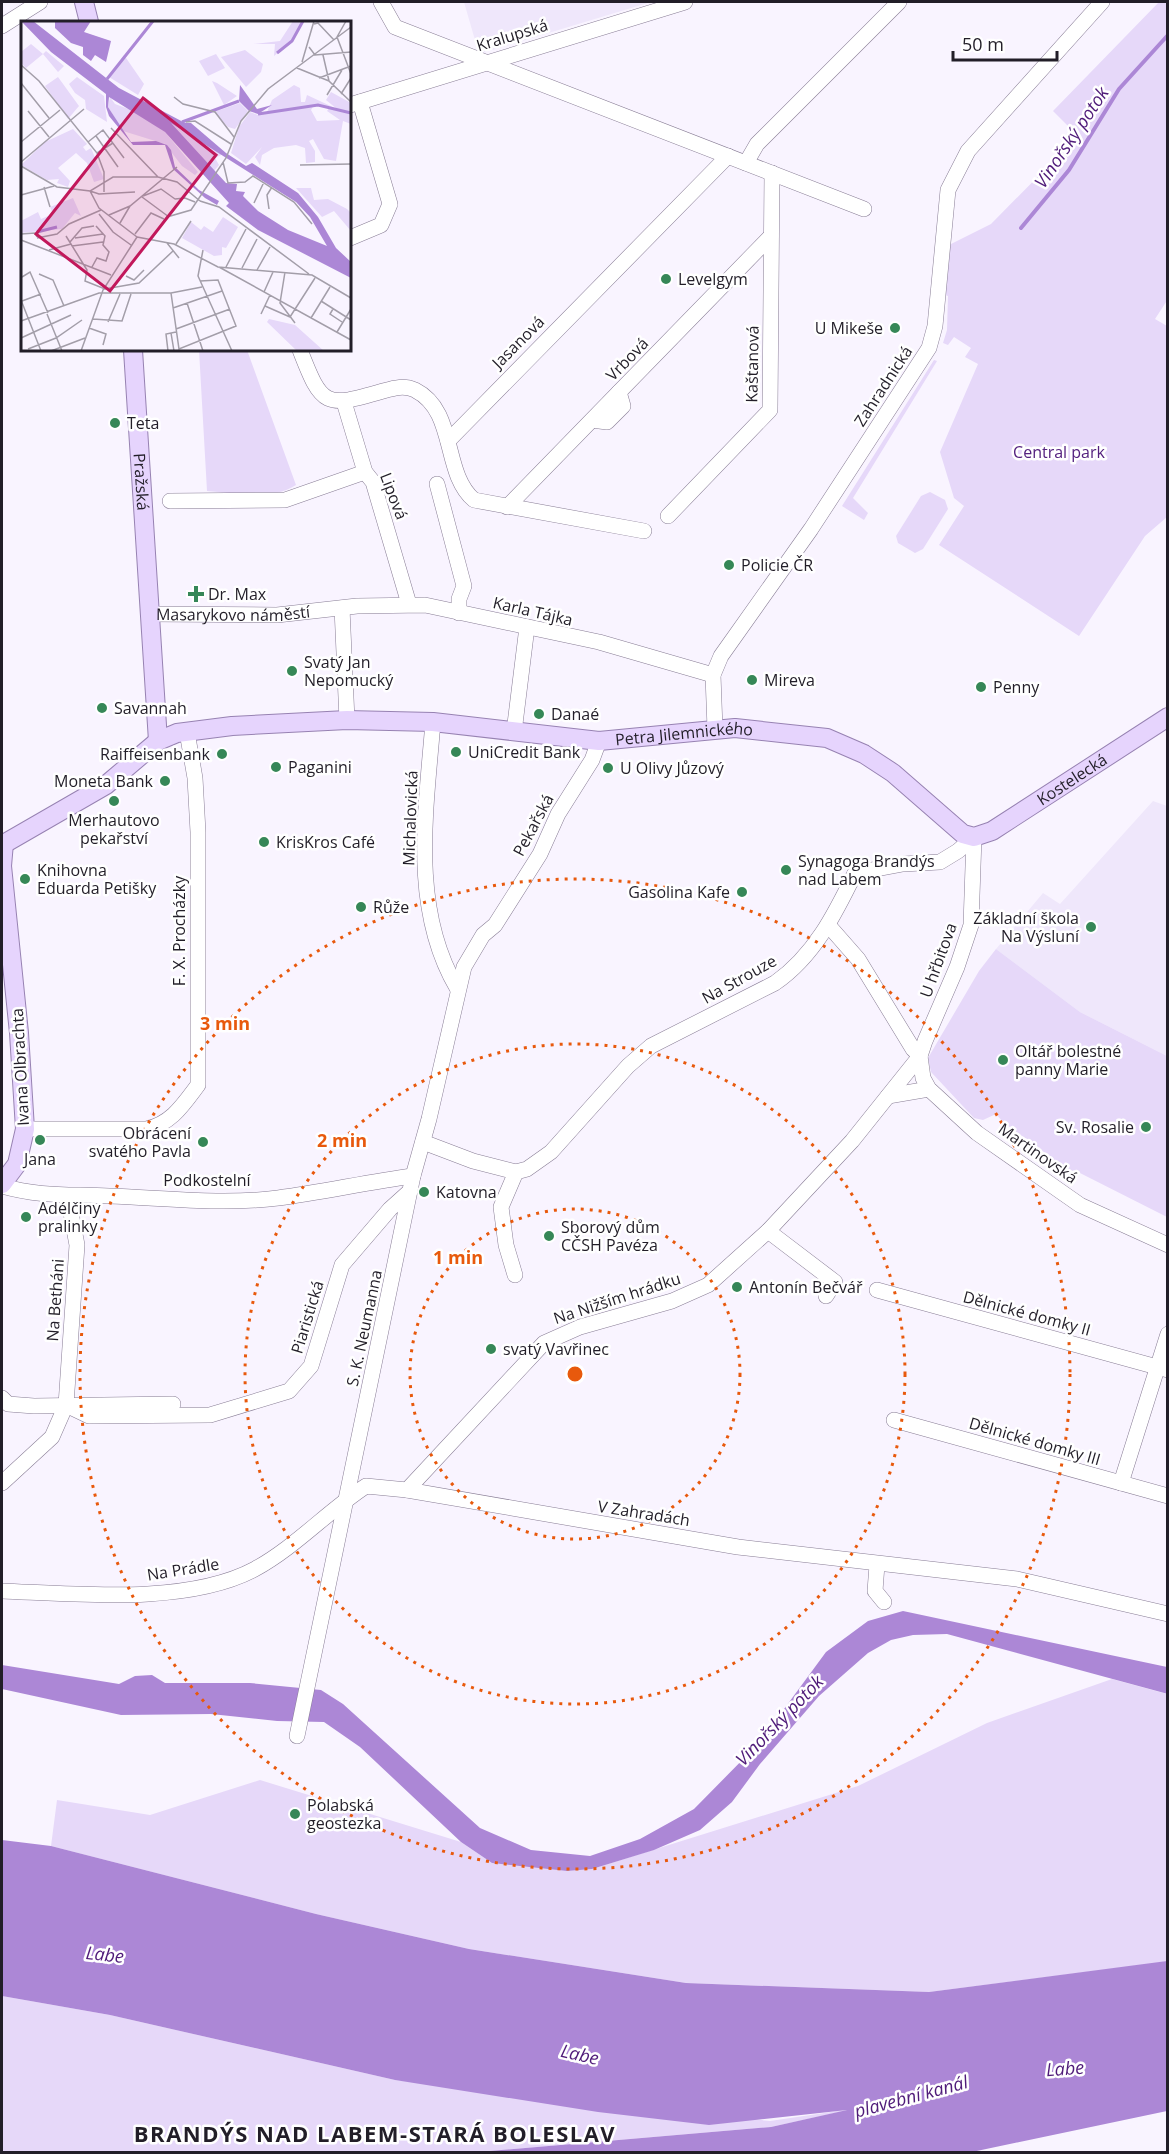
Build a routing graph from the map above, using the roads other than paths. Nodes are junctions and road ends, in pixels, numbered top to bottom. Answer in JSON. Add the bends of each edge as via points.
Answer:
{"nodes":[{"id":1,"x":40,"y":2,"type":"edge"},
{"id":2,"x":84,"y":2,"type":"edge"},
{"id":3,"x":381,"y":2,"type":"edge"},
{"id":4,"x":685,"y":2,"type":"edge"},
{"id":5,"x":898,"y":2,"type":"edge"},
{"id":6,"x":1102,"y":2,"type":"edge"},
{"id":7,"x":89,"y":21,"type":"edge"},
{"id":8,"x":2,"y":26,"type":"edge"},
{"id":9,"x":489,"y":63,"type":"junction"},
{"id":10,"x":355,"y":103,"type":"edge"},
{"id":11,"x":728,"y":156,"type":"junction"},
{"id":12,"x":746,"y":162,"type":"junction"},
{"id":13,"x":772,"y":173,"type":"junction"},
{"id":14,"x":864,"y":209,"type":"dead end"},
{"id":15,"x":771,"y":236,"type":"junction"},
{"id":16,"x":351,"y":238,"type":"edge"},
{"id":17,"x":133,"y":351,"type":"edge"},
{"id":18,"x":300,"y":351,"type":"edge"},
{"id":19,"x":344,"y":402,"type":"junction"},
{"id":20,"x":448,"y":441,"type":"junction"},
{"id":21,"x":365,"y":472,"type":"junction"},
{"id":22,"x":437,"y":484,"type":"dead end"},
{"id":23,"x":170,"y":501,"type":"dead end"},
{"id":24,"x":507,"y":507,"type":"junction"},
{"id":25,"x":668,"y":516,"type":"dead end"},
{"id":26,"x":644,"y":531,"type":"dead end"},
{"id":27,"x":410,"y":604,"type":"junction"},
{"id":28,"x":342,"y":608,"type":"junction"},
{"id":29,"x":459,"y":613,"type":"junction"},
{"id":30,"x":149,"y":614,"type":"junction"},
{"id":31,"x":527,"y":627,"type":"junction"},
{"id":32,"x":713,"y":675,"type":"junction"},
{"id":33,"x":1167,"y":717,"type":"edge"},
{"id":34,"x":355,"y":721,"type":"junction"},
{"id":35,"x":433,"y":722,"type":"junction"},
{"id":36,"x":715,"y":729,"type":"junction"},
{"id":37,"x":187,"y":732,"type":"junction"},
{"id":38,"x":514,"y":732,"type":"junction"},
{"id":39,"x":158,"y":741,"type":"junction"},
{"id":40,"x":599,"y":741,"type":"junction"},
{"id":41,"x":974,"y":837,"type":"junction"},
{"id":42,"x":3,"y":844,"type":"edge"},
{"id":43,"x":4,"y":925,"type":"edge"},
{"id":44,"x":829,"y":926,"type":"junction"},
{"id":45,"x":457,"y":988,"type":"junction"},
{"id":46,"x":920,"y":1056,"type":"junction"},
{"id":47,"x":929,"y":1089,"type":"junction"},
{"id":48,"x":888,"y":1096,"type":"junction"},
{"id":49,"x":26,"y":1129,"type":"junction"},
{"id":50,"x":423,"y":1142,"type":"junction"},
{"id":51,"x":516,"y":1172,"type":"junction"},
{"id":52,"x":411,"y":1183,"type":"junction"},
{"id":53,"x":2,"y":1185,"type":"edge"},
{"id":54,"x":68,"y":1197,"type":"junction"},
{"id":55,"x":768,"y":1230,"type":"junction"},
{"id":56,"x":1167,"y":1245,"type":"edge"},
{"id":57,"x":515,"y":1275,"type":"dead end"},
{"id":58,"x":877,"y":1290,"type":"dead end"},
{"id":59,"x":826,"y":1296,"type":"dead end"},
{"id":60,"x":1167,"y":1334,"type":"edge"},
{"id":61,"x":1162,"y":1368,"type":"edge"},
{"id":62,"x":2,"y":1398,"type":"edge"},
{"id":63,"x":173,"y":1404,"type":"dead end"},
{"id":64,"x":66,"y":1405,"type":"junction"},
{"id":65,"x":894,"y":1420,"type":"dead end"},
{"id":66,"x":2,"y":1483,"type":"edge"},
{"id":67,"x":1121,"y":1483,"type":"junction"},
{"id":68,"x":407,"y":1491,"type":"junction"},
{"id":69,"x":1167,"y":1496,"type":"edge"},
{"id":70,"x":344,"y":1500,"type":"junction"},
{"id":71,"x":877,"y":1565,"type":"junction"},
{"id":72,"x":2,"y":1591,"type":"edge"},
{"id":73,"x":884,"y":1602,"type":"dead end"},
{"id":74,"x":1167,"y":1614,"type":"edge"},
{"id":75,"x":297,"y":1736,"type":"dead end"}],
"edges":[{"from":1,"to":8,"type":"street"},
{"from":2,"to":7,"type":"main road"},
{"from":3,"to":9,"type":"street","via":[[395,27]]},
{"from":4,"to":9,"type":"street","name":"Kralupská"},
{"from":5,"to":12,"type":"street","via":[[757,144]]},
{"from":6,"to":32,"type":"street","name":"Zahradnická","via":[[968,151],[948,190],[935,326],[929,348],[811,529],[721,656]]},
{"from":9,"to":10,"type":"street","name":"Kralupská"},
{"from":9,"to":11,"type":"street"},
{"from":10,"to":16,"type":"street","via":[[390,204],[381,225]]},
{"from":11,"to":12,"type":"street"},
{"from":11,"to":20,"type":"street","name":"Jasanová"},
{"from":12,"to":13,"type":"street"},
{"from":13,"to":14,"type":"street"},
{"from":13,"to":15,"type":"street","name":"Kaštanová"},
{"from":15,"to":24,"type":"street","name":"Vrbová"},
{"from":15,"to":25,"type":"street","name":"Kaštanová","via":[[770,410]]},
{"from":17,"to":30,"type":"main road","name":"Pražská"},
{"from":18,"to":19,"type":"street","via":[[322,396]]},
{"from":19,"to":20,"type":"street","via":[[399,387],[413,389],[429,399]]},
{"from":19,"to":21,"type":"street","name":"Lipová"},
{"from":20,"to":24,"type":"street","via":[[464,492],[474,500]]},
{"from":21,"to":23,"type":"street","via":[[285,500]]},
{"from":21,"to":27,"type":"street","name":"Lipová","via":[[373,482]]},
{"from":22,"to":29,"type":"street","via":[[464,586]]},
{"from":24,"to":26,"type":"street"},
{"from":27,"to":28,"type":"street","name":"Karla Tájka"},
{"from":27,"to":29,"type":"street","name":"Karla Tájka"},
{"from":28,"to":30,"type":"street","name":"Masarykovo náměstí","via":[[232,616]]},
{"from":28,"to":34,"type":"street"},
{"from":29,"to":31,"type":"street","name":"Karla Tájka"},
{"from":30,"to":39,"type":"main road","name":"Masarykovo náměstí"},
{"from":31,"to":32,"type":"street","name":"Karla Tájka","via":[[599,642]]},
{"from":31,"to":38,"type":"street"},
{"from":32,"to":36,"type":"street","name":"Zahradnická"},
{"from":33,"to":41,"type":"main road","name":"Kostelecká","via":[[992,831]]},
{"from":34,"to":35,"type":"main road","name":"Petra Jilemnického"},
{"from":34,"to":37,"type":"main road"},
{"from":35,"to":38,"type":"main road","name":"Petra Jilemnického"},
{"from":35,"to":45,"type":"street","name":"Michalovická","via":[[425,889],[437,947]]},
{"from":36,"to":40,"type":"main road","name":"Petra Jilemnického"},
{"from":36,"to":41,"type":"main road","name":"Petra Jilemnického","via":[[751,728],[839,742],[893,773],[955,829]]},
{"from":37,"to":39,"type":"main road"},
{"from":37,"to":49,"type":"street","name":"F. X. Procházky","via":[[198,832],[198,1085],[160,1126]]},
{"from":38,"to":40,"type":"main road","name":"Petra Jilemnického"},
{"from":39,"to":42,"type":"main road","name":"Ivana Olbrachta","via":[[106,785]]},
{"from":40,"to":45,"type":"street","name":"Pekařská","via":[[540,854],[473,951]]},
{"from":41,"to":44,"type":"street","name":"Na Strouze","via":[[940,862],[855,873]]},
{"from":41,"to":46,"type":"street","name":"U hřbitova","via":[[971,925]]},
{"from":42,"to":43,"type":"main road","name":"Ivana Olbrachta"},
{"from":43,"to":49,"type":"main road","name":"Ivana Olbrachta","via":[[19,1033]]},
{"from":44,"to":46,"type":"street","via":[[858,959]]},
{"from":44,"to":51,"type":"street","name":"Na Strouze","via":[[798,964],[775,983],[651,1046],[628,1066],[551,1152]]},
{"from":45,"to":50,"type":"street","name":"S. K. Neumanna"},
{"from":46,"to":47,"type":"street"},
{"from":46,"to":48,"type":"street","name":"Na Nižším hrádku"},
{"from":47,"to":48,"type":"street"},
{"from":47,"to":56,"type":"street","name":"Martinovská","via":[[977,1133],[1080,1205]]},
{"from":48,"to":55,"type":"street","name":"Na Nižším hrádku","via":[[852,1141]]},
{"from":49,"to":53,"type":"main road","name":"Ivana Olbrachta","via":[[17,1164]]},
{"from":50,"to":51,"type":"street"},
{"from":50,"to":52,"type":"street","name":"S. K. Neumanna"},
{"from":51,"to":57,"type":"street","via":[[501,1207]]},
{"from":52,"to":54,"type":"street","name":"Podkostelní","via":[[228,1201]]},
{"from":52,"to":64,"type":"street","name":"Piaristická","via":[[342,1265],[311,1366],[289,1391],[210,1415],[89,1416]]},
{"from":52,"to":70,"type":"street","name":"S. K. Neumanna"},
{"from":53,"to":54,"type":"street","name":"Podkostelní"},
{"from":54,"to":64,"type":"street","name":"Na Betháni","via":[[77,1245]]},
{"from":55,"to":59,"type":"street","via":[[835,1282]]},
{"from":55,"to":68,"type":"street","name":"Na Nižším hrádku","via":[[708,1285],[672,1301],[580,1327],[544,1343]]},
{"from":58,"to":61,"type":"street","name":"Dělnické domky II"},
{"from":60,"to":61,"type":"street"},
{"from":61,"to":67,"type":"street"},
{"from":62,"to":64,"type":"street","via":[[8,1404]]},
{"from":63,"to":64,"type":"street"},
{"from":64,"to":66,"type":"street","name":"Na Betháni","via":[[52,1437]]},
{"from":65,"to":67,"type":"street","name":"Dělnické domky III"},
{"from":67,"to":69,"type":"street","name":"Dělnické domky III"},
{"from":68,"to":70,"type":"street","via":[[366,1486]]},
{"from":68,"to":71,"type":"street","name":"V Zahradách","via":[[738,1547]]},
{"from":70,"to":72,"type":"street","name":"Na Prádle","via":[[256,1569],[218,1584],[130,1594]]},
{"from":70,"to":75,"type":"street","name":"S. K. Neumanna"},
{"from":71,"to":73,"type":"street","via":[[875,1591]]},
{"from":71,"to":74,"type":"street","name":"V Zahradách","via":[[1017,1579]]}]}
